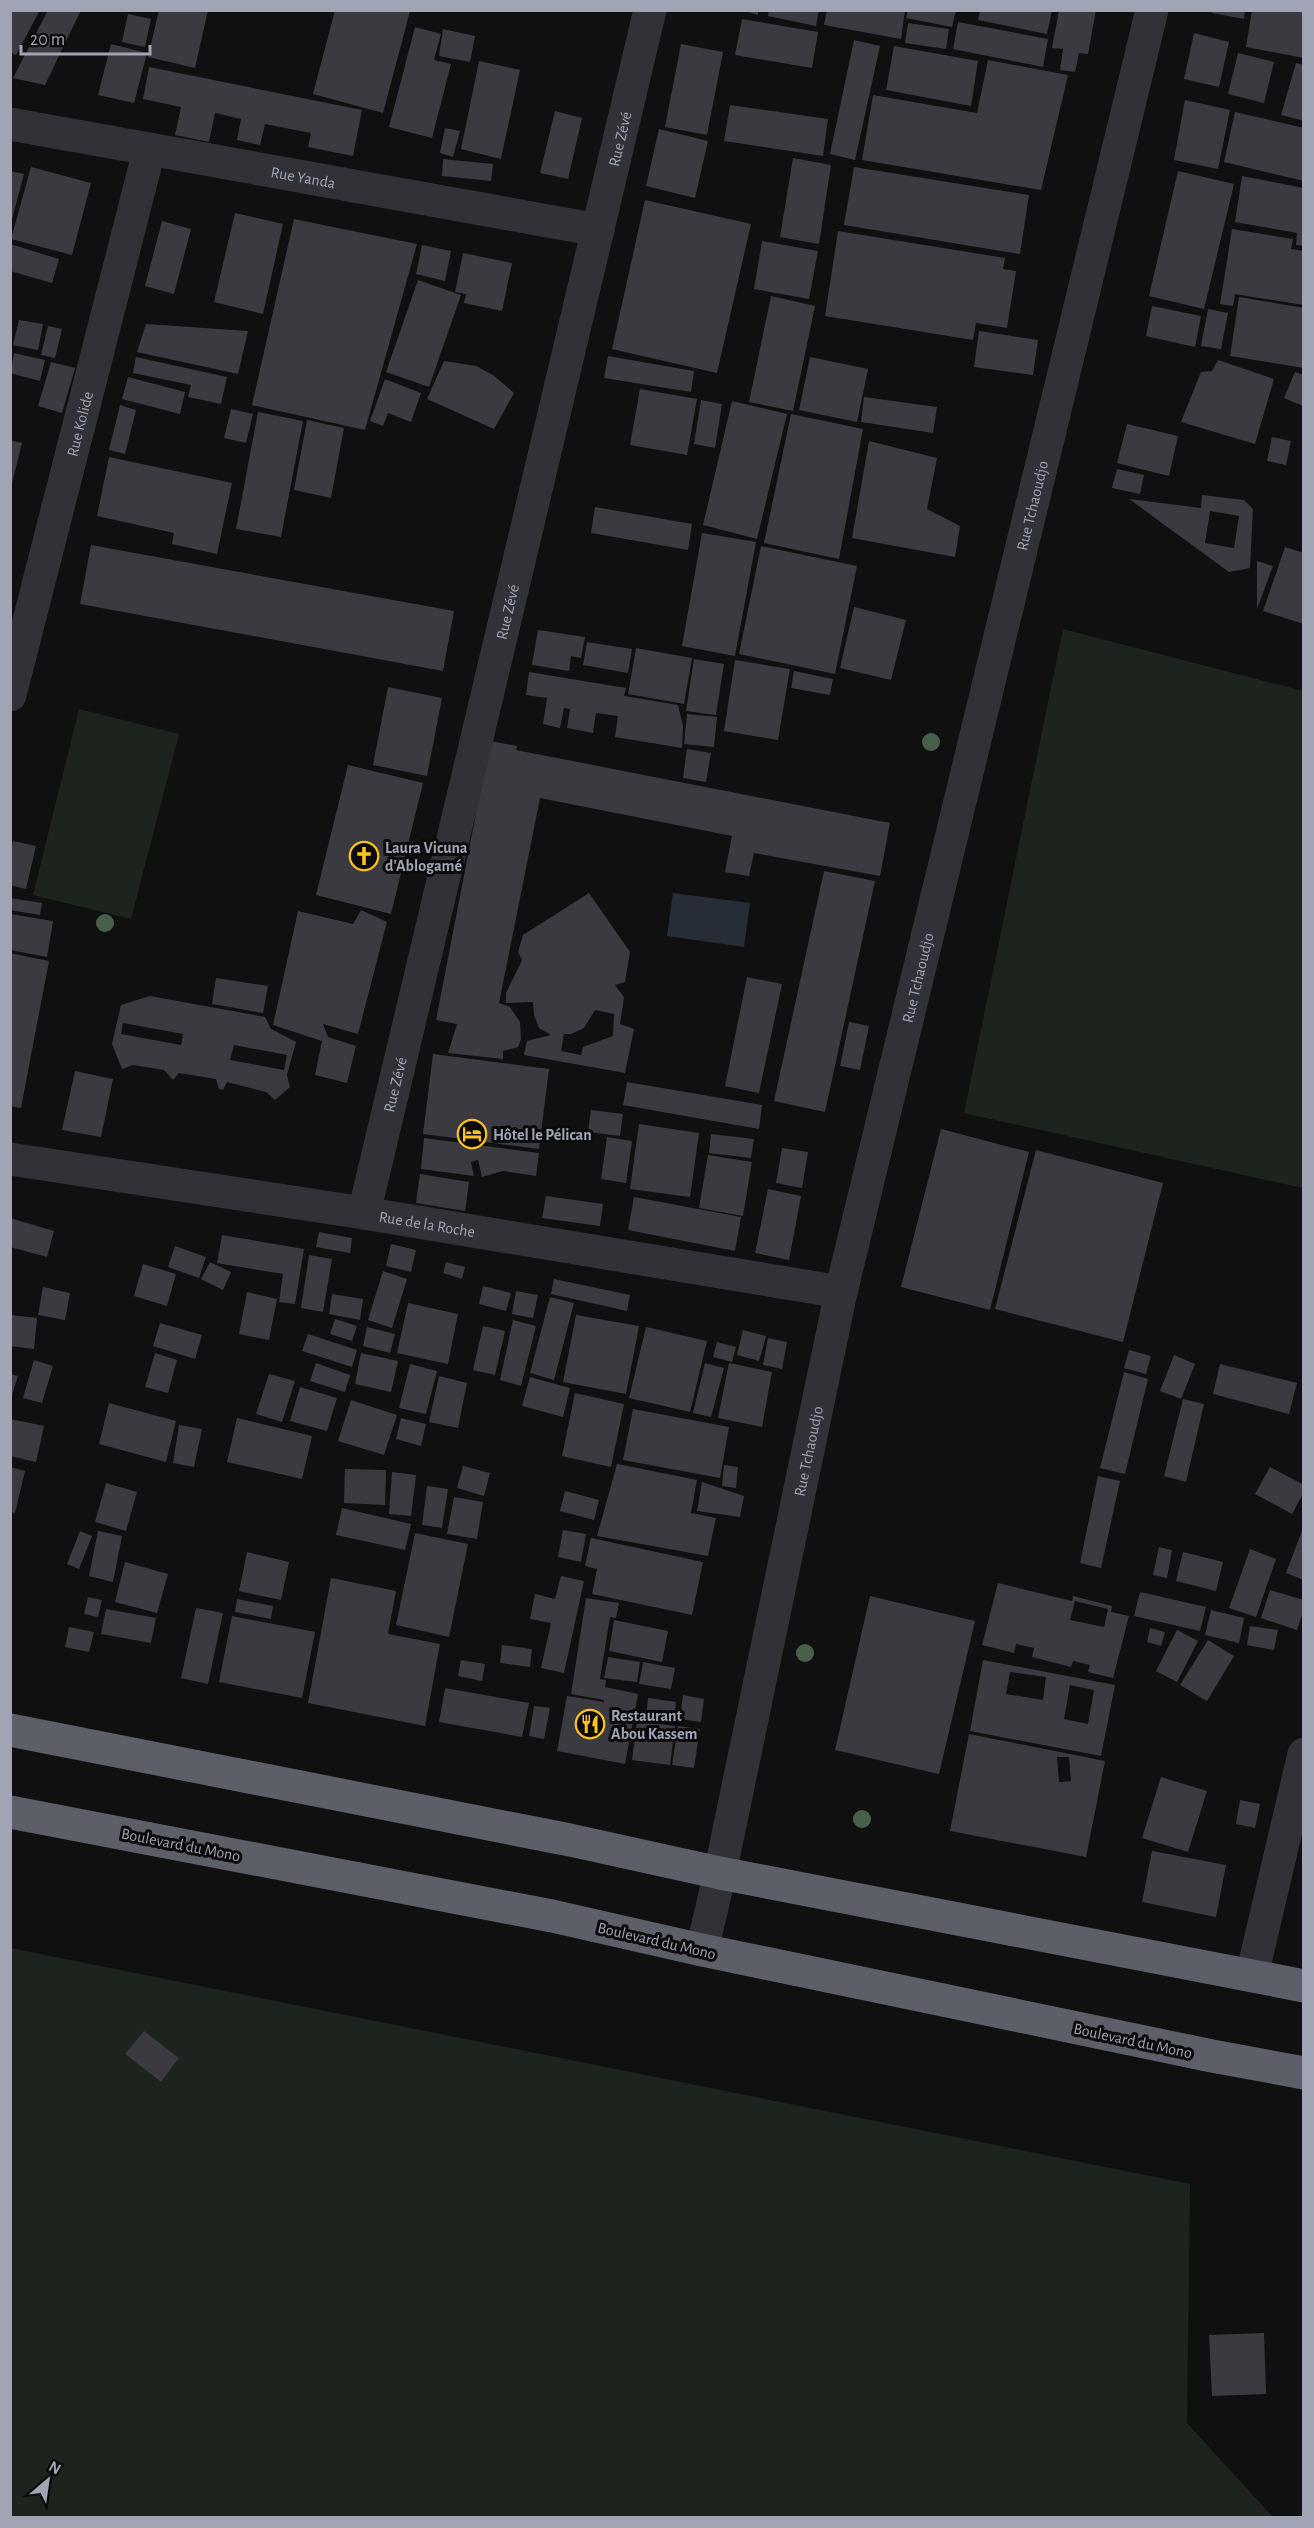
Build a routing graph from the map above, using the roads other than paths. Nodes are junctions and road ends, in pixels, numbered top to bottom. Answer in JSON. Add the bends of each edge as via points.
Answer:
{"nodes":[{"id":1,"x":650,"y":10,"type":"edge"},
{"id":2,"x":1152,"y":10,"type":"edge"},
{"id":3,"x":10,"y":124,"type":"edge"},
{"id":4,"x":149,"y":151,"type":"junction"},
{"id":5,"x":598,"y":230,"type":"junction"},
{"id":6,"x":16,"y":646,"type":"edge"},
{"id":7,"x":10,"y":695,"type":"edge"},
{"id":8,"x":10,"y":1159,"type":"edge"},
{"id":9,"x":364,"y":1213,"type":"junction"},
{"id":10,"x":841,"y":1292,"type":"junction"},
{"id":11,"x":10,"y":1730,"type":"edge"},
{"id":12,"x":1304,"y":1754,"type":"edge"},
{"id":13,"x":10,"y":1812,"type":"edge"},
{"id":14,"x":720,"y":1873,"type":"junction"},
{"id":15,"x":702,"y":1950,"type":"junction"},
{"id":16,"x":1252,"y":1975,"type":"junction"},
{"id":17,"x":1304,"y":1986,"type":"edge"},
{"id":18,"x":1304,"y":2073,"type":"edge"}],
"edges":[{"from":1,"to":5,"type":"street","name":"Rue Zévé"},
{"from":2,"to":10,"type":"street","name":"Rue Tchaoudjo"},
{"from":3,"to":4,"type":"street","name":"Rue Yanda"},
{"from":4,"to":5,"type":"street","name":"Rue Yanda"},
{"from":4,"to":6,"type":"street","name":"Rue Kolide"},
{"from":5,"to":9,"type":"street","name":"Rue Zévé"},
{"from":6,"to":7,"type":"street","name":"Rue Kolide"},
{"from":8,"to":9,"type":"street","name":"Rue de la Roche"},
{"from":9,"to":10,"type":"street","name":"Rue de la Roche"},
{"from":10,"to":14,"type":"street","name":"Rue Tchaoudjo"},
{"from":11,"to":14,"type":"highway"},
{"from":12,"to":16,"type":"street"},
{"from":13,"to":15,"type":"highway","name":"Boulevard du Mono","via":[[552,1916]]},
{"from":14,"to":15,"type":"street","name":"Rue Tchaoudjo"},
{"from":14,"to":16,"type":"highway"},
{"from":15,"to":18,"type":"highway","name":"Boulevard du Mono"},
{"from":16,"to":17,"type":"highway"}]}
